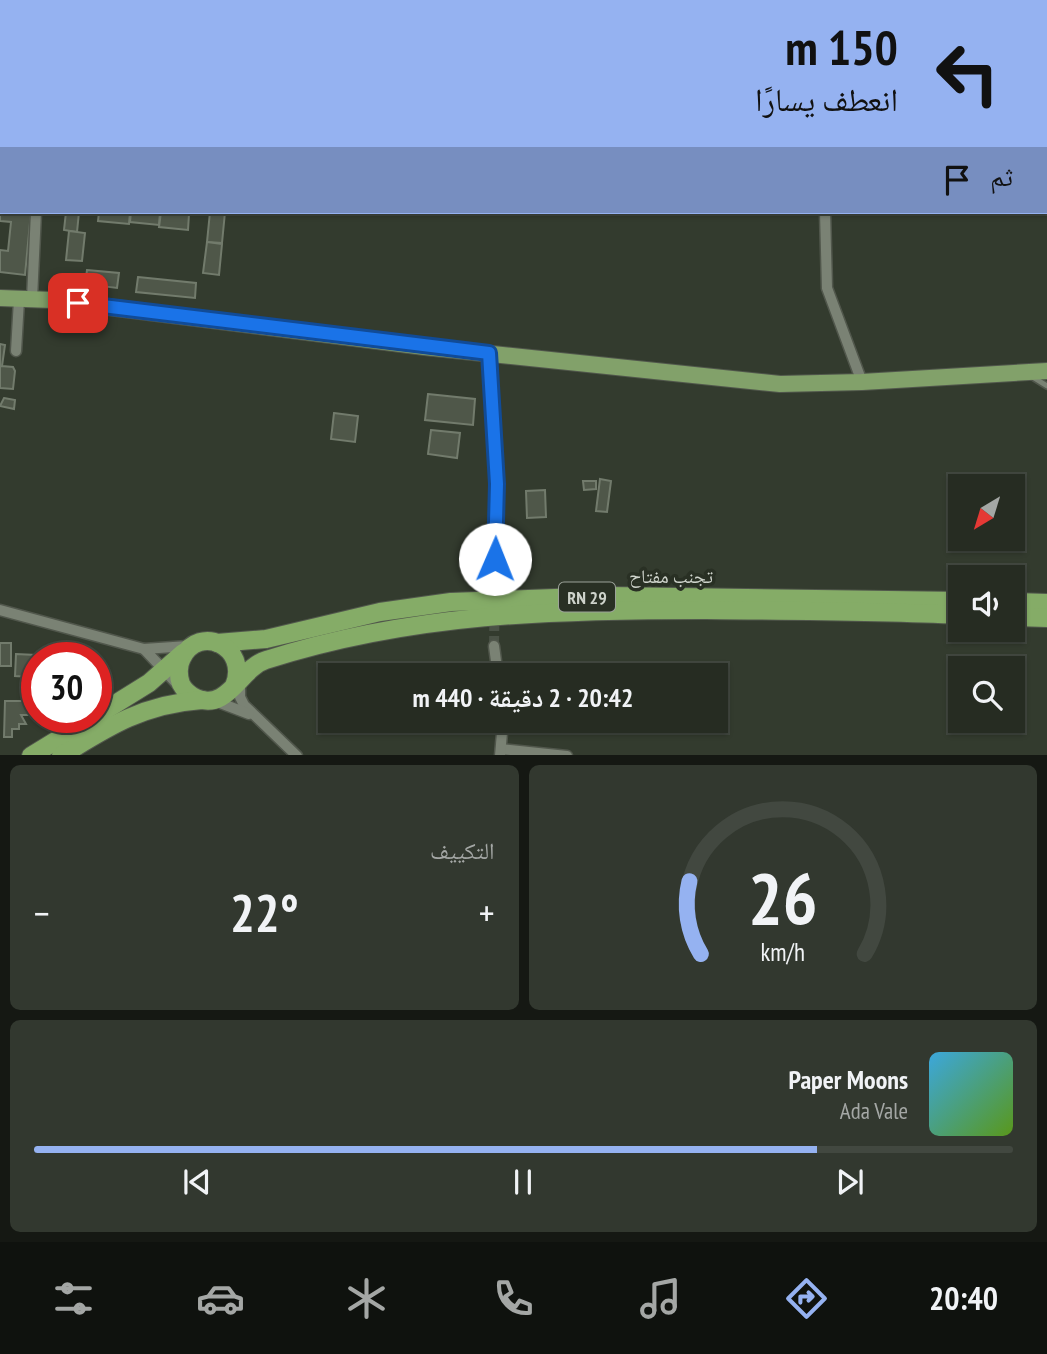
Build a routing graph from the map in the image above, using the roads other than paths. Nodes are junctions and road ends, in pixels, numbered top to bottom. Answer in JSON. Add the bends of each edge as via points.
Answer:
{"nodes":[{"id":1,"x":36,"y":214,"type":"edge"},
{"id":2,"x":825,"y":214,"type":"edge"},
{"id":3,"x":0,"y":298,"type":"edge"},
{"id":4,"x":26,"y":300,"type":"junction"},
{"id":5,"x":16,"y":351,"type":"dead end"},
{"id":6,"x":489,"y":353,"type":"junction"},
{"id":7,"x":1047,"y":371,"type":"edge"},
{"id":8,"x":1025,"y":373,"type":"junction"},
{"id":9,"x":862,"y":382,"type":"junction"},
{"id":10,"x":1047,"y":386,"type":"edge"},
{"id":11,"x":495,"y":584,"type":"tunnel mouth"},
{"id":12,"x":948,"y":601,"type":"edge"},
{"id":13,"x":1025,"y":603,"type":"edge"},
{"id":14,"x":1047,"y":603,"type":"edge"},
{"id":15,"x":0,"y":610,"type":"edge"},
{"id":16,"x":948,"y":614,"type":"edge"},
{"id":17,"x":1025,"y":617,"type":"edge"},
{"id":18,"x":1047,"y":618,"type":"edge"},
{"id":19,"x":217,"y":643,"type":"junction"},
{"id":20,"x":192,"y":646,"type":"junction"},
{"id":21,"x":494,"y":646,"type":"tunnel mouth"},
{"id":22,"x":144,"y":649,"type":"junction"},
{"id":23,"x":496,"y":663,"type":"edge"},
{"id":24,"x":163,"y":671,"type":"junction"},
{"id":25,"x":237,"y":678,"type":"junction"},
{"id":26,"x":200,"y":697,"type":"junction"},
{"id":27,"x":112,"y":706,"type":"edge"},
{"id":28,"x":260,"y":722,"type":"junction"},
{"id":29,"x":68,"y":733,"type":"edge"},
{"id":30,"x":502,"y":733,"type":"edge"},
{"id":31,"x":501,"y":752,"type":"edge"},
{"id":32,"x":31,"y":755,"type":"edge"},
{"id":33,"x":61,"y":755,"type":"edge"},
{"id":34,"x":297,"y":755,"type":"edge"},
{"id":35,"x":568,"y":755,"type":"edge"}],
"edges":[{"from":1,"to":4,"type":"street"},
{"from":2,"to":9,"type":"street","via":[[827,288]]},
{"from":3,"to":4,"type":"main road"},
{"from":4,"to":5,"type":"street"},
{"from":4,"to":6,"type":"main road"},
{"from":6,"to":9,"type":"main road","via":[[780,384]]},
{"from":6,"to":11,"type":"street","via":[[497,484]]},
{"from":7,"to":8,"type":"main road"},
{"from":8,"to":9,"type":"main road"},
{"from":8,"to":10,"type":"lane"},
{"from":12,"to":19,"type":"highway","name":"تجنب مفتاح","number":"RN 29","via":[[608,596],[451,602],[380,612],[266,639]]},
{"from":13,"to":14,"type":"highway"},
{"from":15,"to":22,"type":"street"},
{"from":16,"to":25,"type":"highway","name":"تجنب مفتاح","number":"RN 29","via":[[611,610],[459,617],[314,644],[260,662]]},
{"from":17,"to":18,"type":"highway"},
{"from":19,"to":20,"type":"highway"},
{"from":19,"to":25,"type":"highway","via":[[232,653]]},
{"from":20,"to":22,"type":"street"},
{"from":20,"to":24,"type":"highway"},
{"from":20,"to":26,"type":"highway","via":[[182,657],[179,675]]},
{"from":21,"to":23,"type":"street"},
{"from":22,"to":24,"type":"street"},
{"from":24,"to":26,"type":"street"},
{"from":24,"to":27,"type":"highway"},
{"from":25,"to":26,"type":"highway","via":[[228,693]]},
{"from":25,"to":28,"type":"street","via":[[240,697]]},
{"from":26,"to":28,"type":"street","via":[[238,708]]},
{"from":26,"to":33,"type":"highway","via":[[141,711]]},
{"from":28,"to":34,"type":"street"},
{"from":29,"to":32,"type":"highway"},
{"from":30,"to":31,"type":"street"},
{"from":31,"to":35,"type":"street"}]}
